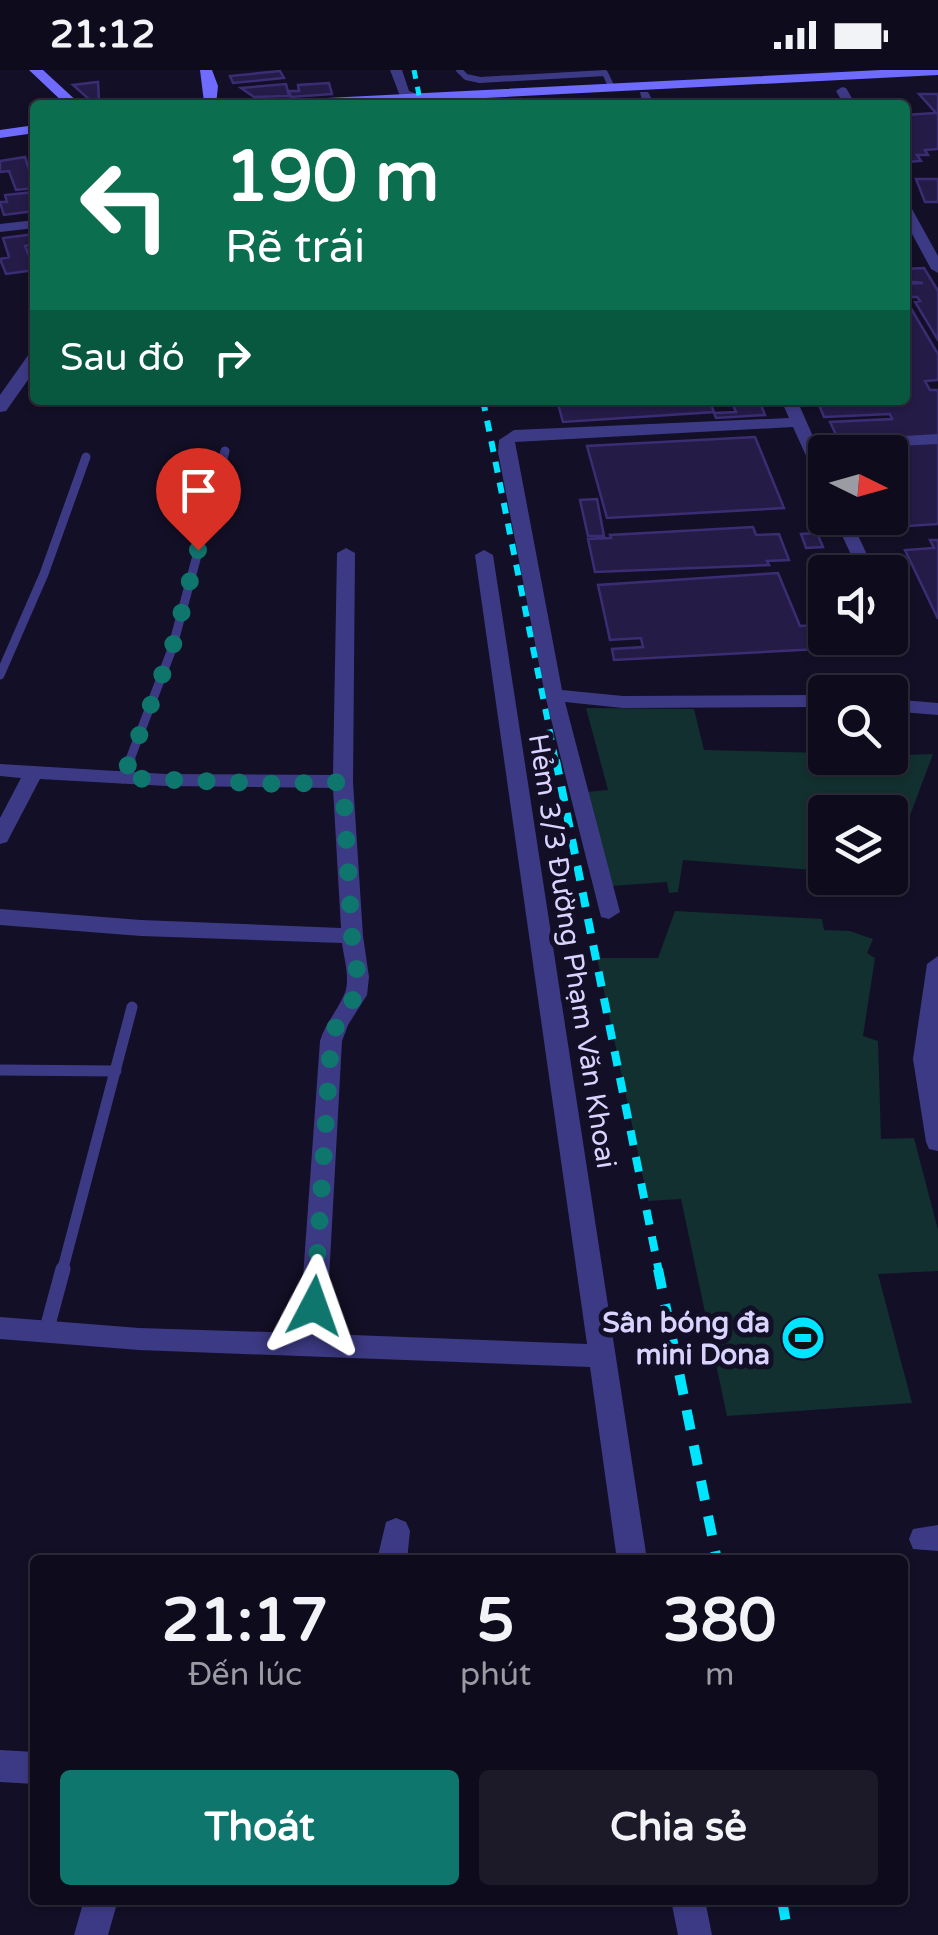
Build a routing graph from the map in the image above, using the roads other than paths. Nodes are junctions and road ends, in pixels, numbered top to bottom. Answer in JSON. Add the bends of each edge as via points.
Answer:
{"nodes":[{"id":1,"x":36,"y":70,"type":"edge"},
{"id":2,"x":206,"y":70,"type":"edge"},
{"id":3,"x":396,"y":70,"type":"edge"},
{"id":4,"x":458,"y":70,"type":"edge"},
{"id":5,"x":750,"y":75,"type":"edge"},
{"id":6,"x":938,"y":78,"type":"edge"},
{"id":7,"x":842,"y":91,"type":"junction"},
{"id":8,"x":634,"y":96,"type":"edge"},
{"id":9,"x":69,"y":100,"type":"edge"},
{"id":10,"x":216,"y":100,"type":"edge"},
{"id":11,"x":414,"y":100,"type":"edge"},
{"id":12,"x":460,"y":100,"type":"edge"},
{"id":13,"x":559,"y":100,"type":"edge"},
{"id":14,"x":847,"y":100,"type":"edge"},
{"id":15,"x":30,"y":121,"type":"edge"},
{"id":16,"x":0,"y":125,"type":"edge"},
{"id":17,"x":30,"y":131,"type":"edge"},
{"id":18,"x":0,"y":134,"type":"edge"},
{"id":19,"x":910,"y":214,"type":"edge"},
{"id":20,"x":30,"y":225,"type":"edge"},
{"id":21,"x":0,"y":228,"type":"edge"},
{"id":22,"x":938,"y":269,"type":"edge"},
{"id":23,"x":30,"y":365,"type":"edge"},
{"id":24,"x":792,"y":405,"type":"edge"},
{"id":25,"x":0,"y":407,"type":"edge"},
{"id":26,"x":800,"y":422,"type":"junction"},
{"id":27,"x":938,"y":439,"type":"edge"},
{"id":28,"x":808,"y":441,"type":"edge"},
{"id":29,"x":908,"y":441,"type":"edge"},
{"id":30,"x":224,"y":452,"type":"dead end"},
{"id":31,"x":86,"y":457,"type":"dead end"},
{"id":32,"x":346,"y":553,"type":"dead end"},
{"id":33,"x":484,"y":555,"type":"dead end"},
{"id":34,"x":0,"y":676,"type":"edge"},
{"id":35,"x":554,"y":695,"type":"junction"},
{"id":36,"x":808,"y":702,"type":"edge"},
{"id":37,"x":908,"y":706,"type":"edge"},
{"id":38,"x":938,"y":709,"type":"edge"},
{"id":39,"x":0,"y":770,"type":"edge"},
{"id":40,"x":34,"y":772,"type":"junction"},
{"id":41,"x":123,"y":778,"type":"junction"},
{"id":42,"x":343,"y":782,"type":"junction"},
{"id":43,"x":0,"y":836,"type":"edge"},
{"id":44,"x":609,"y":912,"type":"dead end"},
{"id":45,"x":0,"y":917,"type":"edge"},
{"id":46,"x":352,"y":936,"type":"junction"},
{"id":47,"x":938,"y":964,"type":"edge"},
{"id":48,"x":132,"y":1007,"type":"dead end"},
{"id":49,"x":0,"y":1070,"type":"edge"},
{"id":50,"x":116,"y":1070,"type":"junction"},
{"id":51,"x":938,"y":1136,"type":"edge"},
{"id":52,"x":0,"y":1328,"type":"edge"},
{"id":53,"x":46,"y":1332,"type":"junction"},
{"id":54,"x":312,"y":1344,"type":"junction"},
{"id":55,"x":604,"y":1356,"type":"junction"},
{"id":56,"x":631,"y":1555,"type":"edge"},
{"id":57,"x":0,"y":1766,"type":"edge"},
{"id":58,"x":30,"y":1768,"type":"edge"},
{"id":59,"x":100,"y":1905,"type":"edge"},
{"id":60,"x":689,"y":1905,"type":"edge"},
{"id":61,"x":92,"y":1935,"type":"edge"},
{"id":62,"x":694,"y":1935,"type":"edge"}],
"edges":[{"from":1,"to":9,"type":"main road"},
{"from":2,"to":10,"type":"main road"},
{"from":3,"to":11,"type":"street","via":[[404,93]]},
{"from":4,"to":8,"type":"lane","via":[[480,80],[605,73]]},
{"from":5,"to":6,"type":"main road"},
{"from":5,"to":8,"type":"main road"},
{"from":6,"to":7,"type":"main road"},
{"from":6,"to":8,"type":"main road"},
{"from":7,"to":8,"type":"main road"},
{"from":7,"to":14,"type":"street"},
{"from":8,"to":12,"type":"main road"},
{"from":8,"to":13,"type":"main road"},
{"from":15,"to":16,"type":"main road"},
{"from":17,"to":18,"type":"main road"},
{"from":19,"to":22,"type":"street"},
{"from":20,"to":21,"type":"street"},
{"from":23,"to":25,"type":"street"},
{"from":24,"to":26,"type":"street"},
{"from":26,"to":28,"type":"street"},
{"from":26,"to":35,"type":"street","via":[[507,440]]},
{"from":27,"to":29,"type":"street"},
{"from":30,"to":41,"type":"lane","via":[[172,649]]},
{"from":31,"to":34,"type":"lane"},
{"from":32,"to":42,"type":"street"},
{"from":33,"to":55,"type":"street","name":"Hẻm 3/3 Đường Phạm Văn Khoai"},
{"from":35,"to":36,"type":"street","via":[[623,702]]},
{"from":35,"to":44,"type":"street"},
{"from":37,"to":38,"type":"street"},
{"from":39,"to":40,"type":"street"},
{"from":40,"to":41,"type":"street"},
{"from":40,"to":43,"type":"street"},
{"from":41,"to":42,"type":"street"},
{"from":42,"to":46,"type":"street"},
{"from":45,"to":46,"type":"street"},
{"from":46,"to":54,"type":"street","via":[[356,995],[331,1042]]},
{"from":47,"to":51,"type":"street","via":[[925,1059]]},
{"from":48,"to":50,"type":"lane"},
{"from":49,"to":50,"type":"lane"},
{"from":50,"to":53,"type":"lane"},
{"from":52,"to":53,"type":"street"},
{"from":53,"to":54,"type":"street"},
{"from":54,"to":55,"type":"street"},
{"from":55,"to":56,"type":"street","name":"Hẻm 3/3 Đường Phạm Văn Khoai"},
{"from":57,"to":58,"type":"street"},
{"from":59,"to":61,"type":"street"},
{"from":60,"to":62,"type":"street"}]}
